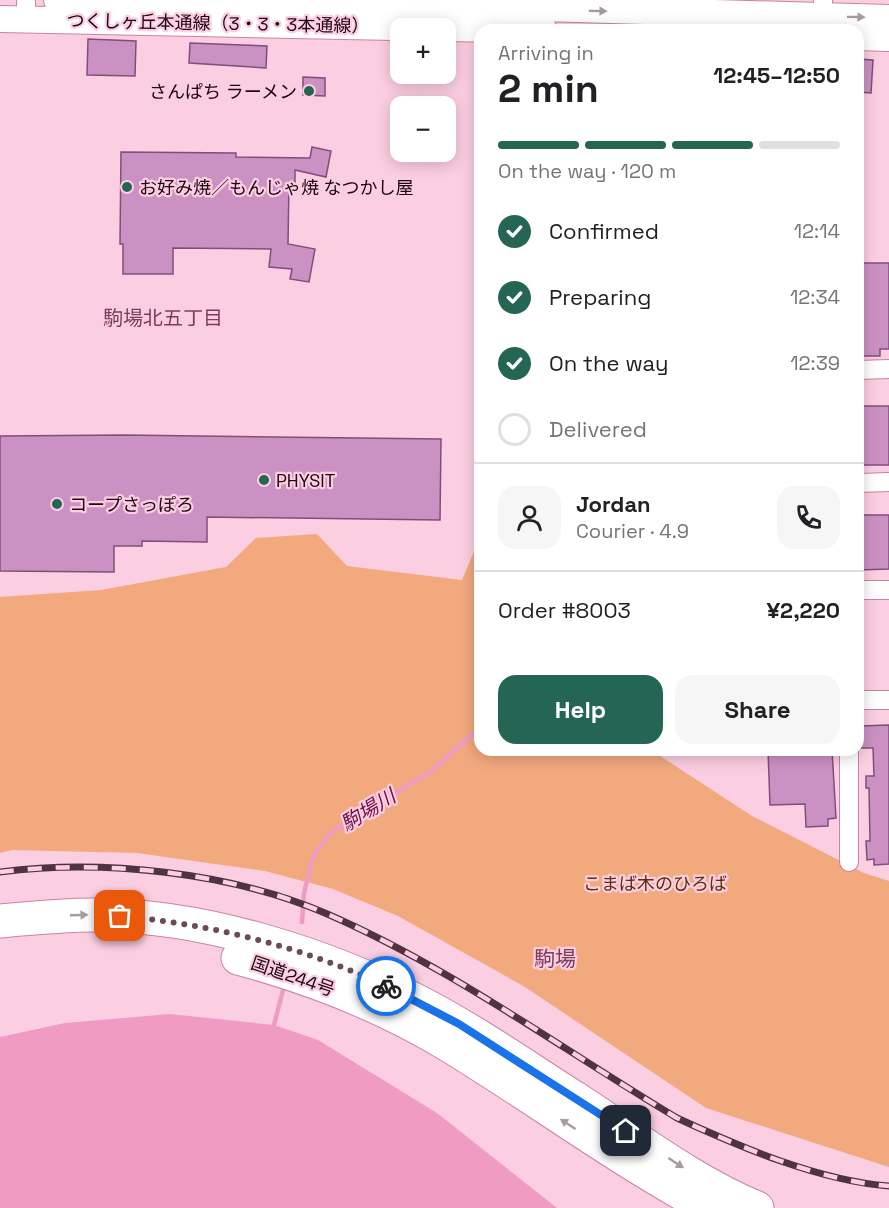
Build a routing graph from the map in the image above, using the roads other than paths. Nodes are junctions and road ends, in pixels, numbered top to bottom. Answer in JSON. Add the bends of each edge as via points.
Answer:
{"nodes":[{"id":1,"x":57,"y":0,"type":"edge"},
{"id":2,"x":280,"y":9,"type":"edge"},
{"id":3,"x":26,"y":10,"type":"edge"},
{"id":4,"x":421,"y":11,"type":"edge"},
{"id":5,"x":823,"y":15,"type":"edge"},
{"id":6,"x":553,"y":18,"type":"edge"},
{"id":7,"x":889,"y":18,"type":"edge"},
{"id":8,"x":0,"y":19,"type":"edge"},
{"id":9,"x":788,"y":23,"type":"edge"},
{"id":10,"x":864,"y":38,"type":"edge"},
{"id":11,"x":889,"y":38,"type":"edge"},
{"id":12,"x":889,"y":369,"type":"edge"},
{"id":13,"x":864,"y":370,"type":"edge"},
{"id":14,"x":889,"y":482,"type":"edge"},
{"id":15,"x":864,"y":483,"type":"edge"},
{"id":16,"x":864,"y":590,"type":"edge"},
{"id":17,"x":889,"y":590,"type":"edge"},
{"id":18,"x":864,"y":700,"type":"edge"},
{"id":19,"x":889,"y":700,"type":"edge"},
{"id":20,"x":849,"y":756,"type":"edge"},
{"id":21,"x":849,"y":862,"type":"dead end"},
{"id":22,"x":0,"y":921,"type":"edge"},
{"id":23,"x":0,"y":942,"type":"edge"},
{"id":24,"x":708,"y":1208,"type":"edge"},
{"id":25,"x":757,"y":1208,"type":"edge"}],
"edges":[{"from":1,"to":2,"type":"street","name":"つくしヶ丘本通線（3・3・3本通線）"},
{"from":2,"to":3,"type":"street","name":"つくしヶ丘本通線（3・3・3本通線）"},
{"from":2,"to":4,"type":"street","name":"つくしヶ丘本通線（3・3・3本通線）"},
{"from":3,"to":8,"type":"street","name":"つくしヶ丘本通線（3・3・3本通線）"},
{"from":4,"to":6,"type":"street","name":"つくしヶ丘本通線（3・3・3本通線）"},
{"from":5,"to":7,"type":"street","name":"つくしヶ丘本通線（3・3・3本通線）","one_way":true},
{"from":5,"to":9,"type":"street","name":"つくしヶ丘本通線（3・3・3本通線）"},
{"from":6,"to":9,"type":"street","name":"つくしヶ丘本通線（3・3・3本通線）","one_way":true},
{"from":10,"to":11,"type":"street"},
{"from":12,"to":13,"type":"street"},
{"from":14,"to":15,"type":"street"},
{"from":16,"to":17,"type":"street"},
{"from":18,"to":19,"type":"street"},
{"from":20,"to":21,"type":"street"},
{"from":22,"to":25,"type":"highway","name":"国道244号","one_way":true,"via":[[97,915],[144,918],[232,934],[327,962],[371,979],[459,1024],[699,1178]]},
{"from":24,"to":23,"type":"highway","name":"国道244号","one_way":true,"via":[[645,1174],[443,1043],[320,985],[220,953],[162,943],[58,937]]}]}
